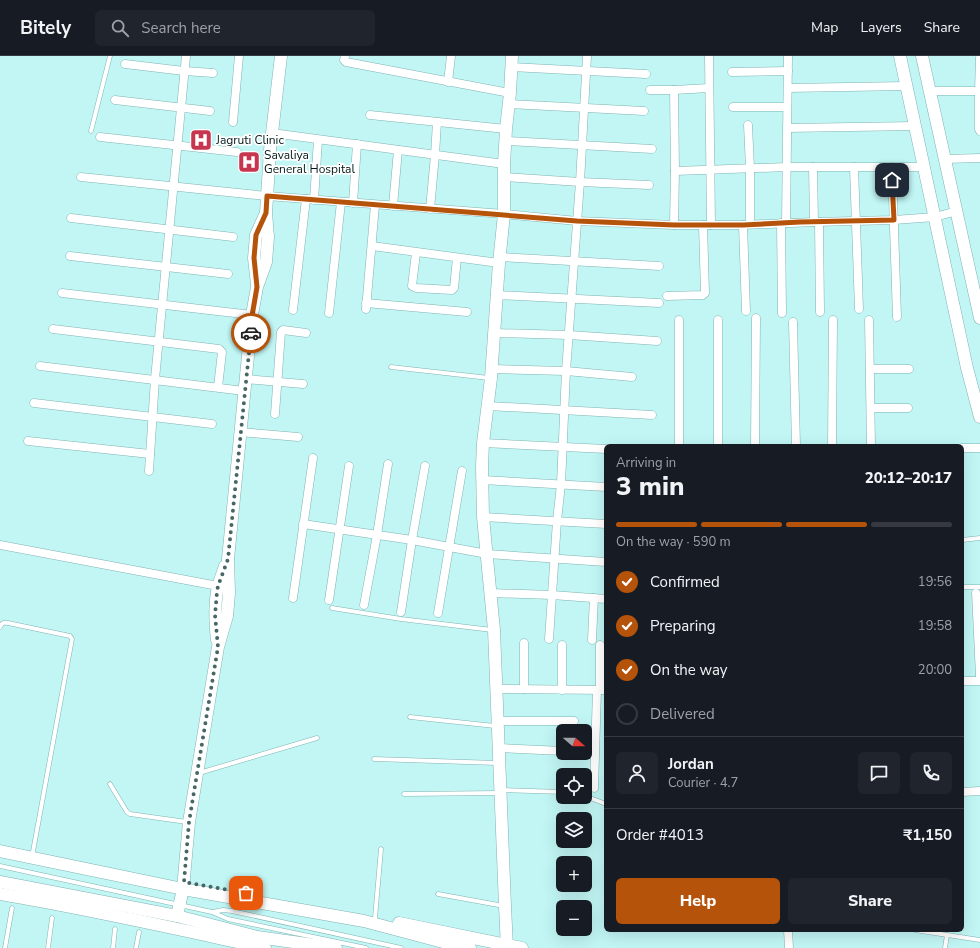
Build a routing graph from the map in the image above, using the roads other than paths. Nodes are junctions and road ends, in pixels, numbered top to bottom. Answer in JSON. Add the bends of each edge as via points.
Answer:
{"nodes":[{"id":1,"x":110,"y":56,"type":"edge"},
{"id":2,"x":186,"y":56,"type":"edge"},
{"id":3,"x":239,"y":56,"type":"edge"},
{"id":4,"x":281,"y":56,"type":"edge"},
{"id":5,"x":345,"y":56,"type":"edge"},
{"id":6,"x":451,"y":56,"type":"edge"},
{"id":7,"x":587,"y":56,"type":"edge"},
{"id":8,"x":709,"y":56,"type":"edge"},
{"id":9,"x":788,"y":56,"type":"edge"},
{"id":10,"x":900,"y":56,"type":"edge"},
{"id":11,"x":922,"y":56,"type":"edge"},
{"id":12,"x":980,"y":58,"type":"edge"},
{"id":13,"x":512,"y":62,"type":"edge"},
{"id":14,"x":125,"y":64,"type":"dead end"},
{"id":15,"x":184,"y":71,"type":"junction"},
{"id":16,"x":788,"y":71,"type":"junction"},
{"id":17,"x":586,"y":72,"type":"junction"},
{"id":18,"x":732,"y":72,"type":"dead end"},
{"id":19,"x":213,"y":73,"type":"dead end"},
{"id":20,"x":646,"y":74,"type":"dead end"},
{"id":21,"x":448,"y":82,"type":"junction"},
{"id":22,"x":906,"y":86,"type":"junction"},
{"id":23,"x":709,"y":88,"type":"junction"},
{"id":24,"x":788,"y":88,"type":"junction"},
{"id":25,"x":650,"y":90,"type":"dead end"},
{"id":26,"x":674,"y":90,"type":"junction"},
{"id":27,"x":979,"y":90,"type":"edge"},
{"id":28,"x":929,"y":91,"type":"junction"},
{"id":29,"x":510,"y":99,"type":"junction"},
{"id":30,"x":115,"y":100,"type":"dead end"},
{"id":31,"x":733,"y":107,"type":"dead end"},
{"id":32,"x":788,"y":107,"type":"junction"},
{"id":33,"x":181,"y":108,"type":"junction"},
{"id":34,"x":584,"y":108,"type":"junction"},
{"id":35,"x":210,"y":111,"type":"dead end"},
{"id":36,"x":644,"y":111,"type":"dead end"},
{"id":37,"x":370,"y":115,"type":"dead end"},
{"id":38,"x":233,"y":122,"type":"dead end"},
{"id":39,"x":437,"y":122,"type":"junction"},
{"id":40,"x":748,"y":125,"type":"dead end"},
{"id":41,"x":915,"y":126,"type":"junction"},
{"id":42,"x":787,"y":128,"type":"junction"},
{"id":43,"x":91,"y":131,"type":"dead end"},
{"id":44,"x":980,"y":131,"type":"edge"},
{"id":45,"x":272,"y":134,"type":"junction"},
{"id":46,"x":506,"y":135,"type":"junction"},
{"id":47,"x":100,"y":137,"type":"dead end"},
{"id":48,"x":318,"y":140,"type":"junction"},
{"id":49,"x":357,"y":144,"type":"junction"},
{"id":50,"x":582,"y":145,"type":"junction"},
{"id":51,"x":177,"y":146,"type":"junction"},
{"id":52,"x":652,"y":149,"type":"dead end"},
{"id":53,"x":398,"y":150,"type":"junction"},
{"id":54,"x":237,"y":152,"type":"dead end"},
{"id":55,"x":435,"y":155,"type":"junction"},
{"id":56,"x":980,"y":158,"type":"edge"},
{"id":57,"x":945,"y":159,"type":"junction"},
{"id":58,"x":504,"y":164,"type":"junction"},
{"id":59,"x":787,"y":167,"type":"junction"},
{"id":60,"x":813,"y":167,"type":"junction"},
{"id":61,"x":854,"y":167,"type":"junction"},
{"id":62,"x":892,"y":167,"type":"junction"},
{"id":63,"x":924,"y":167,"type":"junction"},
{"id":64,"x":750,"y":168,"type":"junction"},
{"id":65,"x":711,"y":170,"type":"junction"},
{"id":66,"x":675,"y":171,"type":"junction"},
{"id":67,"x":504,"y":177,"type":"junction"},
{"id":68,"x":81,"y":178,"type":"dead end"},
{"id":69,"x":580,"y":182,"type":"junction"},
{"id":70,"x":649,"y":185,"type":"dead end"},
{"id":71,"x":173,"y":187,"type":"junction"},
{"id":72,"x":267,"y":196,"type":"junction"},
{"id":73,"x":310,"y":199,"type":"junction"},
{"id":74,"x":341,"y":202,"type":"junction"},
{"id":75,"x":353,"y":203,"type":"junction"},
{"id":76,"x":375,"y":204,"type":"junction"},
{"id":77,"x":393,"y":206,"type":"junction"},
{"id":78,"x":430,"y":209,"type":"junction"},
{"id":79,"x":956,"y":211,"type":"junction"},
{"id":80,"x":504,"y":214,"type":"junction"},
{"id":81,"x":935,"y":217,"type":"junction"},
{"id":82,"x":72,"y":218,"type":"dead end"},
{"id":83,"x":894,"y":220,"type":"junction"},
{"id":84,"x":577,"y":221,"type":"junction"},
{"id":85,"x":855,"y":221,"type":"junction"},
{"id":86,"x":816,"y":222,"type":"junction"},
{"id":87,"x":784,"y":223,"type":"junction"},
{"id":88,"x":747,"y":224,"type":"junction"},
{"id":89,"x":674,"y":225,"type":"junction"},
{"id":90,"x":703,"y":225,"type":"junction"},
{"id":91,"x":712,"y":225,"type":"junction"},
{"id":92,"x":170,"y":229,"type":"junction"},
{"id":93,"x":233,"y":237,"type":"dead end"},
{"id":94,"x":372,"y":246,"type":"junction"},
{"id":95,"x":416,"y":253,"type":"junction"},
{"id":96,"x":70,"y":256,"type":"dead end"},
{"id":97,"x":457,"y":258,"type":"junction"},
{"id":98,"x":500,"y":260,"type":"junction"},
{"id":99,"x":574,"y":261,"type":"junction"},
{"id":100,"x":659,"y":266,"type":"dead end"},
{"id":101,"x":165,"y":267,"type":"junction"},
{"id":102,"x":228,"y":274,"type":"dead end"},
{"id":103,"x":62,"y":293,"type":"dead end"},
{"id":104,"x":497,"y":295,"type":"junction"},
{"id":105,"x":667,"y":296,"type":"dead end"},
{"id":106,"x":572,"y":298,"type":"junction"},
{"id":107,"x":659,"y":304,"type":"dead end"},
{"id":108,"x":162,"y":305,"type":"junction"},
{"id":109,"x":860,"y":309,"type":"dead end"},
{"id":110,"x":293,"y":310,"type":"dead end"},
{"id":111,"x":746,"y":310,"type":"dead end"},
{"id":112,"x":467,"y":312,"type":"dead end"},
{"id":113,"x":782,"y":312,"type":"dead end"},
{"id":114,"x":820,"y":312,"type":"dead end"},
{"id":115,"x":330,"y":313,"type":"dead end"},
{"id":116,"x":252,"y":316,"type":"junction"},
{"id":117,"x":896,"y":317,"type":"dead end"},
{"id":118,"x":756,"y":318,"type":"dead end"},
{"id":119,"x":980,"y":318,"type":"edge"},
{"id":120,"x":679,"y":320,"type":"dead end"},
{"id":121,"x":718,"y":320,"type":"dead end"},
{"id":122,"x":833,"y":320,"type":"dead end"},
{"id":123,"x":869,"y":320,"type":"dead end"},
{"id":124,"x":793,"y":322,"type":"dead end"},
{"id":125,"x":52,"y":329,"type":"dead end"},
{"id":126,"x":494,"y":332,"type":"junction"},
{"id":127,"x":306,"y":333,"type":"dead end"},
{"id":128,"x":569,"y":335,"type":"junction"},
{"id":129,"x":658,"y":341,"type":"dead end"},
{"id":130,"x":159,"y":342,"type":"junction"},
{"id":131,"x":40,"y":366,"type":"dead end"},
{"id":132,"x":391,"y":367,"type":"dead end"},
{"id":133,"x":870,"y":369,"type":"junction"},
{"id":134,"x":909,"y":369,"type":"dead end"},
{"id":135,"x":566,"y":371,"type":"junction"},
{"id":136,"x":492,"y":374,"type":"junction"},
{"id":137,"x":632,"y":376,"type":"dead end"},
{"id":138,"x":155,"y":379,"type":"junction"},
{"id":139,"x":277,"y":381,"type":"junction"},
{"id":140,"x":303,"y":384,"type":"dead end"},
{"id":141,"x":245,"y":385,"type":"junction"},
{"id":142,"x":218,"y":387,"type":"junction"},
{"id":143,"x":34,"y":402,"type":"dead end"},
{"id":144,"x":488,"y":406,"type":"junction"},
{"id":145,"x":871,"y":408,"type":"junction"},
{"id":146,"x":908,"y":408,"type":"dead end"},
{"id":147,"x":564,"y":410,"type":"junction"},
{"id":148,"x":275,"y":414,"type":"dead end"},
{"id":149,"x":652,"y":415,"type":"dead end"},
{"id":150,"x":152,"y":417,"type":"junction"},
{"id":151,"x":980,"y":417,"type":"edge"},
{"id":152,"x":212,"y":424,"type":"dead end"},
{"id":153,"x":240,"y":432,"type":"junction"},
{"id":154,"x":298,"y":438,"type":"dead end"},
{"id":155,"x":28,"y":441,"type":"dead end"},
{"id":156,"x":483,"y":443,"type":"junction"},
{"id":157,"x":679,"y":444,"type":"edge"},
{"id":158,"x":718,"y":444,"type":"edge"},
{"id":159,"x":755,"y":444,"type":"edge"},
{"id":160,"x":796,"y":444,"type":"edge"},
{"id":161,"x":832,"y":444,"type":"edge"},
{"id":162,"x":871,"y":444,"type":"edge"},
{"id":163,"x":562,"y":446,"type":"junction"},
{"id":164,"x":964,"y":448,"type":"edge"},
{"id":165,"x":980,"y":448,"type":"edge"},
{"id":166,"x":604,"y":449,"type":"edge"},
{"id":167,"x":150,"y":454,"type":"junction"},
{"id":168,"x":313,"y":458,"type":"dead end"},
{"id":169,"x":388,"y":464,"type":"dead end"},
{"id":170,"x":349,"y":466,"type":"dead end"},
{"id":171,"x":425,"y":466,"type":"dead end"},
{"id":172,"x":149,"y":471,"type":"dead end"},
{"id":173,"x":462,"y":471,"type":"dead end"},
{"id":174,"x":482,"y":480,"type":"junction"},
{"id":175,"x":560,"y":484,"type":"junction"},
{"id":176,"x":604,"y":487,"type":"edge"},
{"id":177,"x":483,"y":517,"type":"junction"},
{"id":178,"x":557,"y":521,"type":"junction"},
{"id":179,"x":303,"y":524,"type":"junction"},
{"id":180,"x":604,"y":524,"type":"edge"},
{"id":181,"x":340,"y":529,"type":"junction"},
{"id":182,"x":377,"y":535,"type":"junction"},
{"id":183,"x":980,"y":538,"type":"edge"},
{"id":184,"x":412,"y":540,"type":"junction"},
{"id":185,"x":964,"y":540,"type":"edge"},
{"id":186,"x":0,"y":545,"type":"edge"},
{"id":187,"x":449,"y":547,"type":"junction"},
{"id":188,"x":487,"y":554,"type":"junction"},
{"id":189,"x":228,"y":559,"type":"junction"},
{"id":190,"x":554,"y":559,"type":"junction"},
{"id":191,"x":604,"y":562,"type":"edge"},
{"id":192,"x":218,"y":586,"type":"junction"},
{"id":193,"x":964,"y":586,"type":"edge"},
{"id":194,"x":978,"y":590,"type":"edge"},
{"id":195,"x":490,"y":593,"type":"junction"},
{"id":196,"x":552,"y":595,"type":"junction"},
{"id":197,"x":293,"y":598,"type":"dead end"},
{"id":198,"x":594,"y":598,"type":"junction"},
{"id":199,"x":604,"y":599,"type":"edge"},
{"id":200,"x":331,"y":604,"type":"joint"},
{"id":201,"x":364,"y":605,"type":"dead end"},
{"id":202,"x":401,"y":612,"type":"dead end"},
{"id":203,"x":438,"y":613,"type":"dead end"},
{"id":204,"x":0,"y":627,"type":"edge"},
{"id":205,"x":494,"y":630,"type":"junction"},
{"id":206,"x":549,"y":639,"type":"dead end"},
{"id":207,"x":592,"y":640,"type":"dead end"},
{"id":208,"x":524,"y":643,"type":"dead end"},
{"id":209,"x":562,"y":645,"type":"dead end"},
{"id":210,"x":600,"y":645,"type":"dead end"},
{"id":211,"x":218,"y":647,"type":"junction"},
{"id":212,"x":980,"y":676,"type":"edge"},
{"id":213,"x":964,"y":681,"type":"edge"},
{"id":214,"x":980,"y":681,"type":"edge"},
{"id":215,"x":497,"y":689,"type":"junction"},
{"id":216,"x":524,"y":689,"type":"junction"},
{"id":217,"x":562,"y":690,"type":"junction"},
{"id":218,"x":601,"y":690,"type":"edge"},
{"id":219,"x":410,"y":717,"type":"dead end"},
{"id":220,"x":574,"y":721,"type":"dead end"},
{"id":221,"x":498,"y":723,"type":"junction"},
{"id":222,"x":318,"y":738,"type":"dead end"},
{"id":223,"x":499,"y":748,"type":"junction"},
{"id":224,"x":556,"y":750,"type":"edge"},
{"id":225,"x":374,"y":759,"type":"dead end"},
{"id":226,"x":499,"y":763,"type":"junction"},
{"id":227,"x":197,"y":773,"type":"junction"},
{"id":228,"x":110,"y":784,"type":"dead end"},
{"id":229,"x":594,"y":788,"type":"dead end"},
{"id":230,"x":500,"y":791,"type":"junction"},
{"id":231,"x":980,"y":791,"type":"edge"},
{"id":232,"x":556,"y":792,"type":"edge"},
{"id":233,"x":964,"y":792,"type":"edge"},
{"id":234,"x":404,"y":794,"type":"dead end"},
{"id":235,"x":592,"y":799,"type":"edge"},
{"id":236,"x":604,"y":803,"type":"edge"},
{"id":237,"x":189,"y":822,"type":"junction"},
{"id":238,"x":381,"y":849,"type":"dead end"},
{"id":239,"x":0,"y":851,"type":"edge"},
{"id":240,"x":32,"y":857,"type":"junction"},
{"id":241,"x":0,"y":866,"type":"edge"},
{"id":242,"x":0,"y":882,"type":"edge"},
{"id":243,"x":184,"y":885,"type":"junction"},
{"id":244,"x":0,"y":894,"type":"edge"},
{"id":245,"x":438,"y":894,"type":"dead end"},
{"id":246,"x":504,"y":906,"type":"junction"},
{"id":247,"x":12,"y":908,"type":"dead end"},
{"id":248,"x":179,"y":911,"type":"junction"},
{"id":249,"x":212,"y":912,"type":"junction"},
{"id":250,"x":52,"y":918,"type":"dead end"},
{"id":251,"x":376,"y":918,"type":"junction"},
{"id":252,"x":115,"y":928,"type":"dead end"},
{"id":253,"x":139,"y":932,"type":"dead end"},
{"id":254,"x":788,"y":932,"type":"edge"},
{"id":255,"x":928,"y":932,"type":"edge"},
{"id":256,"x":947,"y":935,"type":"junction"},
{"id":257,"x":980,"y":940,"type":"edge"},
{"id":258,"x":262,"y":945,"type":"edge"},
{"id":259,"x":507,"y":947,"type":"edge"},
{"id":260,"x":5,"y":948,"type":"edge"},
{"id":261,"x":48,"y":948,"type":"edge"},
{"id":262,"x":113,"y":948,"type":"edge"},
{"id":263,"x":136,"y":948,"type":"edge"},
{"id":264,"x":336,"y":948,"type":"edge"},
{"id":265,"x":366,"y":948,"type":"edge"},
{"id":266,"x":401,"y":948,"type":"edge"},
{"id":267,"x":470,"y":948,"type":"edge"},
{"id":268,"x":522,"y":948,"type":"edge"},
{"id":269,"x":789,"y":948,"type":"edge"},
{"id":270,"x":945,"y":948,"type":"edge"}],
"edges":[{"from":1,"to":43,"type":"lane"},
{"from":2,"to":15,"type":"street"},
{"from":3,"to":38,"type":"street"},
{"from":4,"to":45,"type":"street"},
{"from":5,"to":21,"type":"street","via":[[346,62]]},
{"from":6,"to":21,"type":"street"},
{"from":7,"to":17,"type":"street"},
{"from":8,"to":23,"type":"street"},
{"from":9,"to":16,"type":"street"},
{"from":10,"to":22,"type":"street"},
{"from":11,"to":28,"type":"street"},
{"from":12,"to":27,"type":"street"},
{"from":13,"to":17,"type":"street"},
{"from":13,"to":29,"type":"street"},
{"from":14,"to":15,"type":"street"},
{"from":15,"to":19,"type":"street"},
{"from":15,"to":33,"type":"street"},
{"from":16,"to":18,"type":"street"},
{"from":16,"to":24,"type":"street"},
{"from":17,"to":20,"type":"street"},
{"from":17,"to":34,"type":"street"},
{"from":21,"to":29,"type":"street"},
{"from":22,"to":24,"type":"street"},
{"from":22,"to":41,"type":"street"},
{"from":23,"to":26,"type":"street"},
{"from":23,"to":65,"type":"street"},
{"from":24,"to":32,"type":"street"},
{"from":25,"to":26,"type":"street"},
{"from":26,"to":66,"type":"street"},
{"from":27,"to":28,"type":"street"},
{"from":27,"to":44,"type":"street"},
{"from":28,"to":57,"type":"street"},
{"from":29,"to":34,"type":"street"},
{"from":29,"to":46,"type":"street"},
{"from":30,"to":33,"type":"street"},
{"from":31,"to":32,"type":"street"},
{"from":32,"to":42,"type":"street"},
{"from":33,"to":35,"type":"street"},
{"from":33,"to":51,"type":"street"},
{"from":34,"to":36,"type":"street"},
{"from":34,"to":50,"type":"street"},
{"from":37,"to":39,"type":"street"},
{"from":39,"to":46,"type":"street"},
{"from":39,"to":55,"type":"street"},
{"from":40,"to":64,"type":"street"},
{"from":41,"to":42,"type":"street"},
{"from":41,"to":63,"type":"street"},
{"from":42,"to":59,"type":"street"},
{"from":45,"to":48,"type":"street"},
{"from":45,"to":72,"type":"street"},
{"from":46,"to":50,"type":"street"},
{"from":46,"to":58,"type":"street"},
{"from":47,"to":51,"type":"street"},
{"from":48,"to":49,"type":"street"},
{"from":48,"to":73,"type":"street"},
{"from":49,"to":53,"type":"street"},
{"from":49,"to":75,"type":"street"},
{"from":50,"to":52,"type":"street"},
{"from":50,"to":69,"type":"street"},
{"from":51,"to":54,"type":"street"},
{"from":51,"to":71,"type":"street"},
{"from":53,"to":55,"type":"street"},
{"from":53,"to":77,"type":"street"},
{"from":55,"to":58,"type":"street"},
{"from":55,"to":78,"type":"street"},
{"from":56,"to":57,"type":"street"},
{"from":57,"to":79,"type":"street"},
{"from":58,"to":67,"type":"street"},
{"from":59,"to":60,"type":"street"},
{"from":59,"to":64,"type":"street"},
{"from":59,"to":87,"type":"street"},
{"from":60,"to":61,"type":"street"},
{"from":60,"to":86,"type":"street"},
{"from":61,"to":62,"type":"street"},
{"from":61,"to":85,"type":"street"},
{"from":62,"to":63,"type":"street"},
{"from":62,"to":83,"type":"street"},
{"from":63,"to":81,"type":"street"},
{"from":64,"to":65,"type":"street"},
{"from":64,"to":88,"type":"street"},
{"from":65,"to":66,"type":"street"},
{"from":65,"to":91,"type":"street"},
{"from":66,"to":89,"type":"street"},
{"from":67,"to":69,"type":"street"},
{"from":67,"to":80,"type":"street"},
{"from":68,"to":71,"type":"street"},
{"from":69,"to":70,"type":"street"},
{"from":69,"to":84,"type":"street"},
{"from":71,"to":72,"type":"street"},
{"from":71,"to":92,"type":"street"},
{"from":72,"to":73,"type":"street"},
{"from":72,"to":116,"type":"street","via":[[266,213],[256,235],[254,258],[257,287]]},
{"from":73,"to":74,"type":"street"},
{"from":73,"to":110,"type":"street"},
{"from":74,"to":75,"type":"street"},
{"from":74,"to":115,"type":"street"},
{"from":75,"to":76,"type":"street"},
{"from":76,"to":77,"type":"street"},
{"from":76,"to":94,"type":"street"},
{"from":77,"to":78,"type":"street"},
{"from":78,"to":80,"type":"street"},
{"from":79,"to":81,"type":"street"},
{"from":79,"to":119,"type":"street"},
{"from":80,"to":84,"type":"street"},
{"from":80,"to":98,"type":"street"},
{"from":81,"to":83,"type":"street"},
{"from":81,"to":151,"type":"street"},
{"from":82,"to":92,"type":"street"},
{"from":83,"to":85,"type":"street"},
{"from":83,"to":117,"type":"street"},
{"from":84,"to":89,"type":"street"},
{"from":84,"to":99,"type":"street"},
{"from":85,"to":86,"type":"street"},
{"from":85,"to":109,"type":"street"},
{"from":86,"to":87,"type":"street"},
{"from":86,"to":114,"type":"street"},
{"from":87,"to":88,"type":"street"},
{"from":87,"to":113,"type":"street"},
{"from":88,"to":91,"type":"street"},
{"from":88,"to":111,"type":"street"},
{"from":89,"to":90,"type":"street"},
{"from":90,"to":91,"type":"street"},
{"from":90,"to":105,"type":"street","via":[[705,294]]},
{"from":92,"to":93,"type":"street"},
{"from":92,"to":101,"type":"street"},
{"from":94,"to":95,"type":"street"},
{"from":94,"to":112,"type":"street","via":[[366,306]]},
{"from":95,"to":97,"type":"street"},
{"from":95,"to":97,"type":"street","via":[[412,286],[416,288],[452,290]]},
{"from":96,"to":101,"type":"street"},
{"from":97,"to":98,"type":"street"},
{"from":98,"to":99,"type":"street"},
{"from":98,"to":104,"type":"street"},
{"from":99,"to":100,"type":"street"},
{"from":99,"to":106,"type":"street"},
{"from":101,"to":102,"type":"street"},
{"from":101,"to":108,"type":"street"},
{"from":103,"to":108,"type":"street"},
{"from":104,"to":106,"type":"street"},
{"from":104,"to":126,"type":"street"},
{"from":106,"to":107,"type":"street"},
{"from":106,"to":128,"type":"street"},
{"from":108,"to":116,"type":"street"},
{"from":108,"to":130,"type":"street"},
{"from":116,"to":141,"type":"street"},
{"from":118,"to":159,"type":"street"},
{"from":120,"to":157,"type":"street"},
{"from":121,"to":158,"type":"street"},
{"from":122,"to":161,"type":"street"},
{"from":123,"to":133,"type":"street"},
{"from":124,"to":160,"type":"street"},
{"from":125,"to":130,"type":"street"},
{"from":126,"to":128,"type":"street"},
{"from":126,"to":136,"type":"street"},
{"from":127,"to":139,"type":"street","via":[[283,330],[281,332]]},
{"from":128,"to":129,"type":"street"},
{"from":128,"to":135,"type":"street"},
{"from":130,"to":138,"type":"street"},
{"from":130,"to":142,"type":"street","via":[[219,349],[222,352]]},
{"from":131,"to":138,"type":"street"},
{"from":132,"to":136,"type":"lane"},
{"from":133,"to":134,"type":"street"},
{"from":133,"to":145,"type":"street"},
{"from":135,"to":136,"type":"street"},
{"from":135,"to":137,"type":"street"},
{"from":135,"to":147,"type":"street"},
{"from":136,"to":144,"type":"street"},
{"from":138,"to":142,"type":"street"},
{"from":138,"to":150,"type":"street"},
{"from":139,"to":140,"type":"street"},
{"from":139,"to":141,"type":"street"},
{"from":139,"to":148,"type":"street"},
{"from":141,"to":142,"type":"street"},
{"from":141,"to":153,"type":"street"},
{"from":143,"to":150,"type":"street"},
{"from":144,"to":147,"type":"street"},
{"from":144,"to":156,"type":"street"},
{"from":145,"to":146,"type":"street"},
{"from":145,"to":162,"type":"street"},
{"from":147,"to":149,"type":"street"},
{"from":147,"to":163,"type":"street"},
{"from":150,"to":152,"type":"street"},
{"from":150,"to":167,"type":"street"},
{"from":153,"to":154,"type":"street"},
{"from":153,"to":189,"type":"street"},
{"from":155,"to":167,"type":"street"},
{"from":156,"to":163,"type":"street"},
{"from":156,"to":174,"type":"street"},
{"from":163,"to":166,"type":"street"},
{"from":163,"to":175,"type":"street"},
{"from":164,"to":165,"type":"street"},
{"from":167,"to":172,"type":"street"},
{"from":168,"to":179,"type":"street"},
{"from":169,"to":182,"type":"street"},
{"from":170,"to":181,"type":"street"},
{"from":171,"to":184,"type":"street"},
{"from":173,"to":187,"type":"street"},
{"from":174,"to":175,"type":"street"},
{"from":174,"to":177,"type":"street"},
{"from":175,"to":176,"type":"street"},
{"from":175,"to":178,"type":"street"},
{"from":177,"to":178,"type":"street"},
{"from":177,"to":188,"type":"street"},
{"from":178,"to":180,"type":"street"},
{"from":178,"to":190,"type":"street"},
{"from":179,"to":181,"type":"street"},
{"from":179,"to":197,"type":"street"},
{"from":181,"to":182,"type":"street"},
{"from":181,"to":200,"type":"street"},
{"from":182,"to":184,"type":"street"},
{"from":182,"to":201,"type":"street"},
{"from":183,"to":185,"type":"lane"},
{"from":184,"to":187,"type":"street"},
{"from":184,"to":202,"type":"street"},
{"from":186,"to":192,"type":"street"},
{"from":187,"to":188,"type":"street"},
{"from":187,"to":203,"type":"street"},
{"from":188,"to":190,"type":"street"},
{"from":188,"to":195,"type":"street"},
{"from":189,"to":192,"type":"street"},
{"from":189,"to":211,"type":"street","via":[[227,616]]},
{"from":190,"to":191,"type":"street"},
{"from":190,"to":196,"type":"street"},
{"from":192,"to":211,"type":"street","via":[[215,615]]},
{"from":193,"to":194,"type":"lane"},
{"from":194,"to":212,"type":"street"},
{"from":195,"to":196,"type":"street"},
{"from":195,"to":205,"type":"street"},
{"from":196,"to":198,"type":"street"},
{"from":196,"to":206,"type":"street"},
{"from":198,"to":199,"type":"street"},
{"from":198,"to":207,"type":"street"},
{"from":200,"to":205,"type":"lane","via":[[386,617]]},
{"from":204,"to":240,"type":"lane","via":[[4,622],[8,622],[72,638]]},
{"from":205,"to":215,"type":"street"},
{"from":208,"to":216,"type":"street"},
{"from":209,"to":217,"type":"street"},
{"from":210,"to":218,"type":"street"},
{"from":211,"to":227,"type":"street"},
{"from":213,"to":214,"type":"street"},
{"from":215,"to":216,"type":"street"},
{"from":215,"to":221,"type":"street"},
{"from":216,"to":217,"type":"street"},
{"from":217,"to":218,"type":"street"},
{"from":218,"to":229,"type":"street"},
{"from":219,"to":221,"type":"lane"},
{"from":220,"to":221,"type":"street"},
{"from":221,"to":223,"type":"street"},
{"from":222,"to":227,"type":"lane"},
{"from":223,"to":224,"type":"street"},
{"from":223,"to":226,"type":"street"},
{"from":225,"to":226,"type":"lane"},
{"from":226,"to":230,"type":"street"},
{"from":227,"to":237,"type":"street"},
{"from":228,"to":237,"type":"lane","via":[[130,814]]},
{"from":230,"to":232,"type":"lane"},
{"from":230,"to":234,"type":"lane"},
{"from":230,"to":246,"type":"street"},
{"from":231,"to":233,"type":"street"},
{"from":235,"to":236,"type":"lane"},
{"from":237,"to":243,"type":"street"},
{"from":238,"to":251,"type":"lane"},
{"from":239,"to":240,"type":"street"},
{"from":240,"to":243,"type":"street"},
{"from":241,"to":248,"type":"lane"},
{"from":242,"to":248,"type":"street"},
{"from":243,"to":248,"type":"street"},
{"from":243,"to":251,"type":"street"},
{"from":243,"to":267,"type":"street","via":[[364,921]]},
{"from":244,"to":258,"type":"street"},
{"from":245,"to":246,"type":"lane"},
{"from":246,"to":259,"type":"street"},
{"from":247,"to":260,"type":"lane"},
{"from":248,"to":249,"type":"lane"},
{"from":248,"to":258,"type":"street"},
{"from":249,"to":265,"type":"lane","via":[[228,919]]},
{"from":249,"to":266,"type":"lane","via":[[232,911]]},
{"from":250,"to":261,"type":"lane"},
{"from":251,"to":259,"type":"street"},
{"from":252,"to":262,"type":"lane"},
{"from":253,"to":263,"type":"lane"},
{"from":254,"to":269,"type":"street"},
{"from":255,"to":256,"type":"lane"},
{"from":256,"to":257,"type":"lane"},
{"from":256,"to":270,"type":"lane"},
{"from":258,"to":264,"type":"street"},
{"from":259,"to":268,"type":"street"}]}
